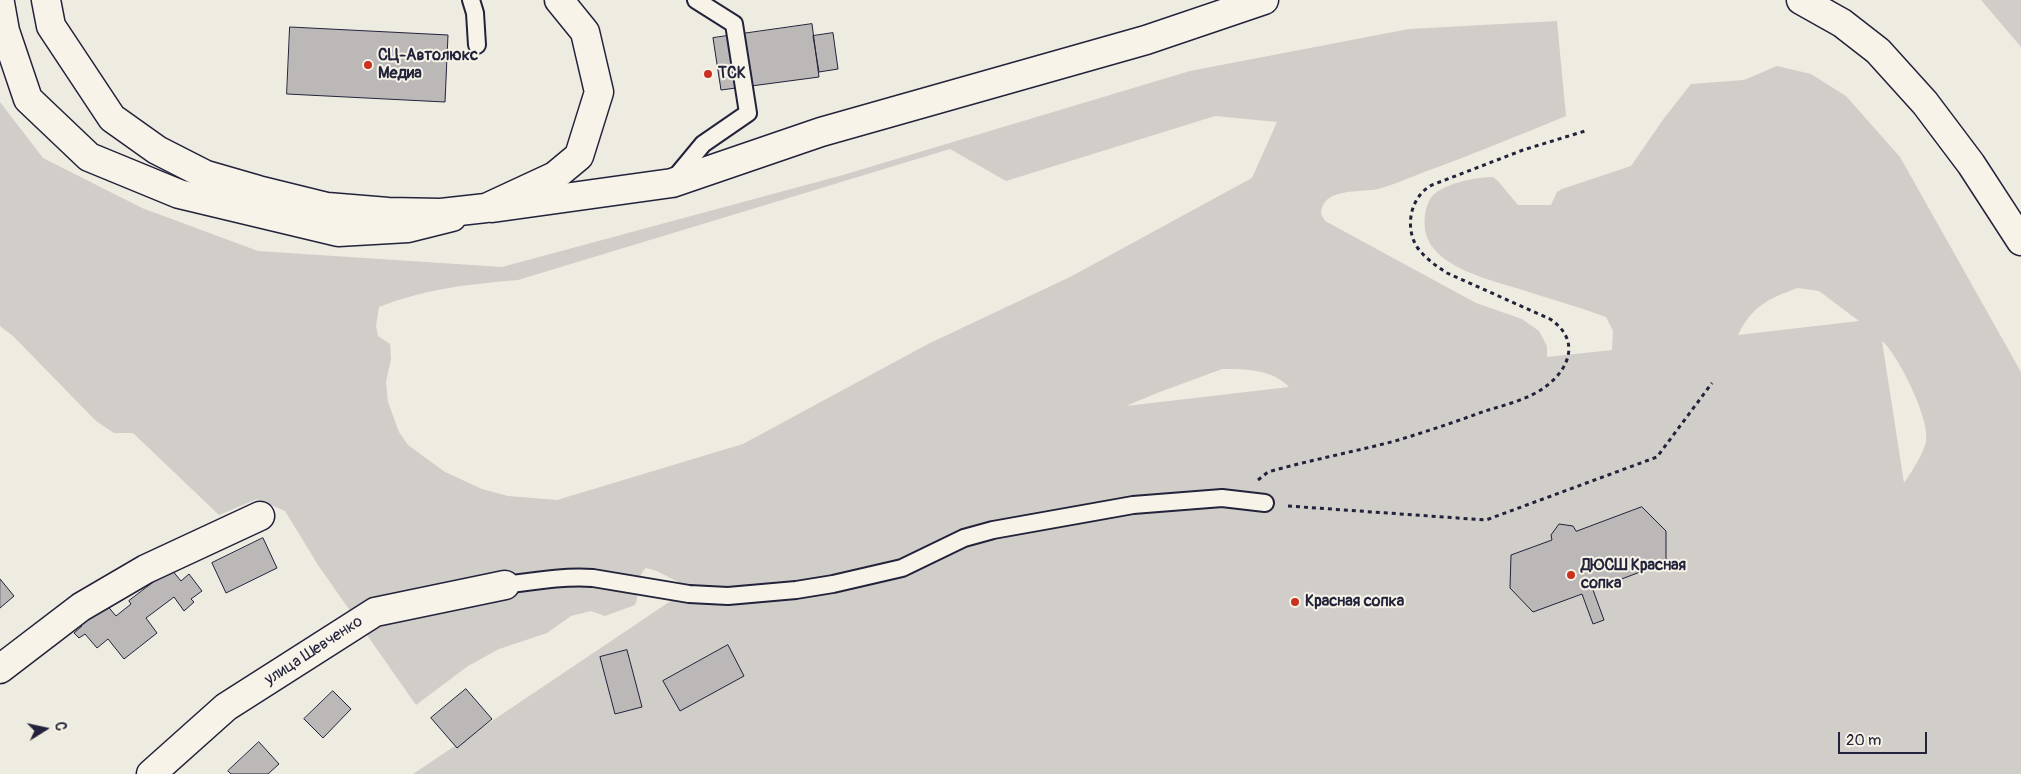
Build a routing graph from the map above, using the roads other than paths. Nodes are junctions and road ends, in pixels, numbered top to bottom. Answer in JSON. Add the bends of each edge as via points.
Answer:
{"nodes":[{"id":1,"x":46,"y":0,"type":"edge"},
{"id":2,"x":471,"y":0,"type":"edge"},
{"id":3,"x":559,"y":0,"type":"edge"},
{"id":4,"x":696,"y":0,"type":"edge"},
{"id":5,"x":1264,"y":0,"type":"edge"},
{"id":6,"x":1801,"y":0,"type":"edge"},
{"id":7,"x":0,"y":3,"type":"edge"},
{"id":8,"x":478,"y":45,"type":"dead end"},
{"id":9,"x":672,"y":183,"type":"junction"},
{"id":10,"x":486,"y":208,"type":"junction"},
{"id":11,"x":2021,"y":241,"type":"edge"},
{"id":12,"x":1265,"y":503,"type":"road end"},
{"id":13,"x":260,"y":516,"type":"dead end"},
{"id":14,"x":505,"y":585,"type":"joint"},
{"id":15,"x":0,"y":669,"type":"edge"},
{"id":16,"x":151,"y":774,"type":"edge"}],
"edges":[{"from":1,"to":10,"type":"street","via":[[51,26],[112,118],[157,150],[206,175],[327,207],[441,213]]},
{"from":2,"to":8,"type":"lane"},
{"from":3,"to":10,"type":"street","via":[[585,32],[599,92],[579,156],[555,176]]},
{"from":4,"to":9,"type":"lane","via":[[734,24],[748,113],[703,144]]},
{"from":5,"to":9,"type":"street","via":[[1146,40],[821,132]]},
{"from":6,"to":11,"type":"street","via":[[1842,24],[1878,52],[1925,103],[1971,164]]},
{"from":7,"to":10,"type":"street","via":[[5,31],[28,99],[89,157],[179,194],[338,232],[408,228]]},
{"from":9,"to":10,"type":"street"},
{"from":12,"to":14,"type":"lane","via":[[1222,498],[1134,504],[993,530],[964,538],[902,568],[796,590],[728,596],[689,594],[579,577]]},
{"from":13,"to":15,"type":"street","via":[[146,568],[82,607]]},
{"from":14,"to":16,"type":"street","name":"улица Шевченко","via":[[375,612],[226,707]]}]}
